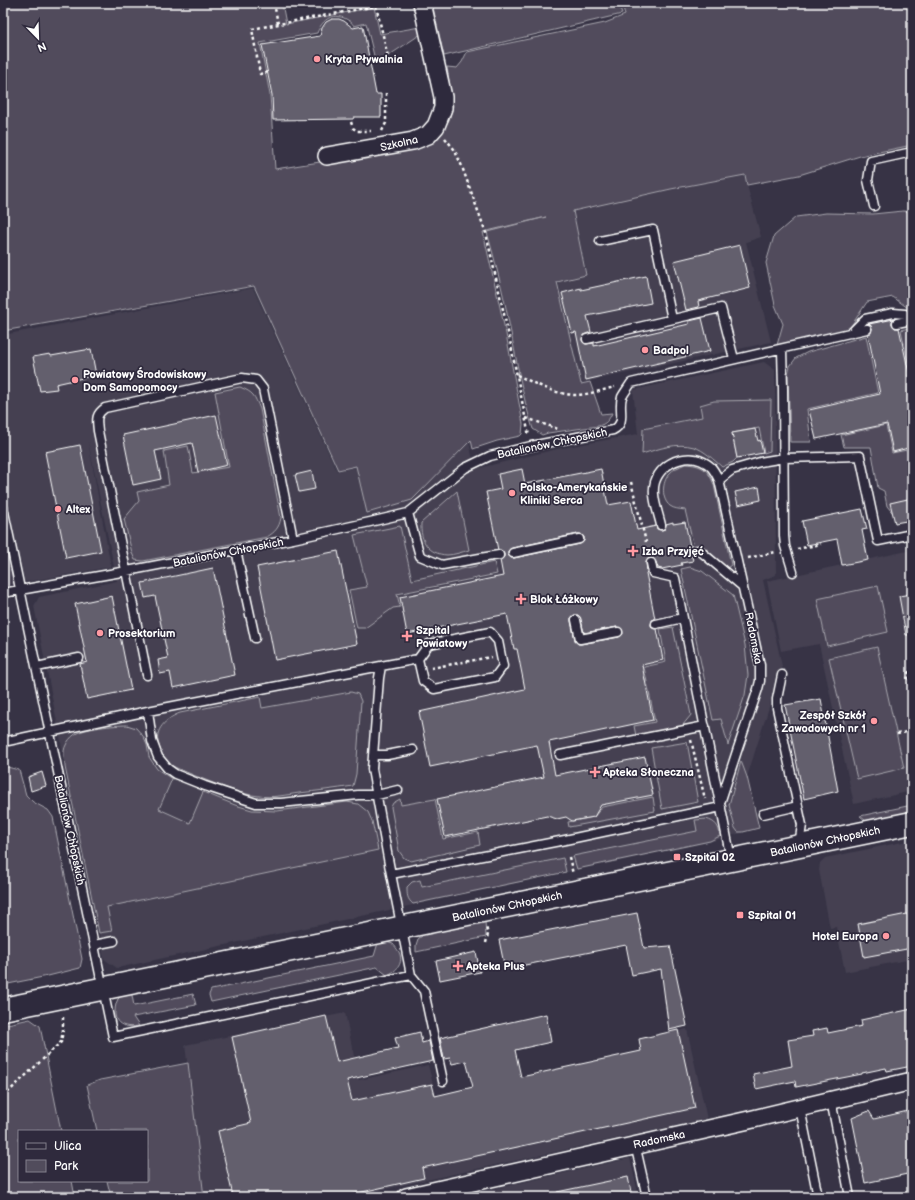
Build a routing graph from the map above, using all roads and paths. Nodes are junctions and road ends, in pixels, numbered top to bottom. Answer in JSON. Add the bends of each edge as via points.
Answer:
{"nodes":[{"id":1,"x":274,"y":3,"type":"edge"},
{"id":2,"x":422,"y":3,"type":"edge"},
{"id":3,"x":278,"y":24,"type":"junction"},
{"id":4,"x":389,"y":62,"type":"dead end"},
{"id":5,"x":268,"y":72,"type":"dead end"},
{"id":6,"x":386,"y":92,"type":"dead end"},
{"id":7,"x":351,"y":122,"type":"dead end"},
{"id":8,"x":452,"y":147,"type":"dead end"},
{"id":9,"x":912,"y":152,"type":"edge"},
{"id":10,"x":328,"y":156,"type":"dead end"},
{"id":11,"x":874,"y":206,"type":"dead end"},
{"id":12,"x":600,"y":241,"type":"dead end"},
{"id":13,"x":672,"y":319,"type":"junction"},
{"id":14,"x":912,"y":319,"type":"edge"},
{"id":15,"x":898,"y":323,"type":"dead end"},
{"id":16,"x":867,"y":329,"type":"dead end"},
{"id":17,"x":851,"y":333,"type":"junction"},
{"id":18,"x":587,"y":339,"type":"dead end"},
{"id":19,"x":782,"y":349,"type":"junction"},
{"id":20,"x":734,"y":360,"type":"junction"},
{"id":21,"x":517,"y":375,"type":"junction"},
{"id":22,"x":631,"y":384,"type":"junction"},
{"id":23,"x":526,"y":418,"type":"junction"},
{"id":24,"x":579,"y":437,"type":"junction"},
{"id":25,"x":531,"y":446,"type":"junction"},
{"id":26,"x":784,"y":458,"type":"junction"},
{"id":27,"x":719,"y":480,"type":"junction"},
{"id":28,"x":631,"y":482,"type":"dead end"},
{"id":29,"x":3,"y":507,"type":"edge"},
{"id":30,"x":408,"y":513,"type":"junction"},
{"id":31,"x":661,"y":525,"type":"dead end"},
{"id":32,"x":912,"y":534,"type":"edge"},
{"id":33,"x":293,"y":539,"type":"junction"},
{"id":34,"x":579,"y":539,"type":"dead end"},
{"id":35,"x":646,"y":542,"type":"dead end"},
{"id":36,"x":821,"y":544,"type":"dead end"},
{"id":37,"x":236,"y":550,"type":"junction"},
{"id":38,"x":691,"y":551,"type":"dead end"},
{"id":39,"x":787,"y":551,"type":"junction"},
{"id":40,"x":513,"y":552,"type":"dead end"},
{"id":41,"x":499,"y":555,"type":"dead end"},
{"id":42,"x":755,"y":556,"type":"dead end"},
{"id":43,"x":651,"y":563,"type":"dead end"},
{"id":44,"x":127,"y":571,"type":"junction"},
{"id":45,"x":793,"y":572,"type":"dead end"},
{"id":46,"x":743,"y":587,"type":"junction"},
{"id":47,"x":20,"y":591,"type":"junction"},
{"id":48,"x":3,"y":593,"type":"edge"},
{"id":49,"x":683,"y":618,"type":"junction"},
{"id":50,"x":576,"y":620,"type":"dead end"},
{"id":51,"x":656,"y":624,"type":"dead end"},
{"id":52,"x":618,"y":632,"type":"dead end"},
{"id":53,"x":256,"y":638,"type":"dead end"},
{"id":54,"x":501,"y":655,"type":"junction"},
{"id":55,"x":79,"y":658,"type":"dead end"},
{"id":56,"x":418,"y":659,"type":"junction"},
{"id":57,"x":381,"y":666,"type":"junction"},
{"id":58,"x":912,"y":666,"type":"edge"},
{"id":59,"x":37,"y":668,"type":"junction"},
{"id":60,"x":420,"y":670,"type":"junction"},
{"id":61,"x":147,"y":675,"type":"dead end"},
{"id":62,"x":782,"y":675,"type":"dead end"},
{"id":63,"x":912,"y":694,"type":"edge"},
{"id":64,"x":148,"y":711,"type":"junction"},
{"id":65,"x":705,"y":726,"type":"junction"},
{"id":66,"x":689,"y":730,"type":"junction"},
{"id":67,"x":49,"y":731,"type":"junction"},
{"id":68,"x":912,"y":731,"type":"edge"},
{"id":69,"x":896,"y":734,"type":"dead end"},
{"id":70,"x":3,"y":742,"type":"edge"},
{"id":71,"x":413,"y":750,"type":"dead end"},
{"id":72,"x":373,"y":755,"type":"junction"},
{"id":73,"x":560,"y":755,"type":"dead end"},
{"id":74,"x":398,"y":790,"type":"dead end"},
{"id":75,"x":377,"y":795,"type":"junction"},
{"id":76,"x":721,"y":805,"type":"junction"},
{"id":77,"x":798,"y":806,"type":"junction"},
{"id":78,"x":707,"y":810,"type":"junction"},
{"id":79,"x":763,"y":814,"type":"dead end"},
{"id":80,"x":912,"y":823,"type":"edge"},
{"id":81,"x":799,"y":846,"type":"junction"},
{"id":82,"x":568,"y":857,"type":"dead end"},
{"id":83,"x":731,"y":859,"type":"junction"},
{"id":84,"x":572,"y":871,"type":"dead end"},
{"id":85,"x":391,"y":874,"type":"junction"},
{"id":86,"x":401,"y":928,"type":"junction"},
{"id":87,"x":114,"y":941,"type":"dead end"},
{"id":88,"x":94,"y":945,"type":"junction"},
{"id":89,"x":411,"y":976,"type":"junction"},
{"id":90,"x":103,"y":990,"type":"junction"},
{"id":91,"x":3,"y":1009,"type":"edge"},
{"id":92,"x":63,"y":1030,"type":"dead end"},
{"id":93,"x":443,"y":1081,"type":"dead end"},
{"id":94,"x":912,"y":1081,"type":"edge"},
{"id":95,"x":3,"y":1097,"type":"edge"},
{"id":96,"x":831,"y":1100,"type":"junction"},
{"id":97,"x":800,"y":1108,"type":"junction"},
{"id":98,"x":635,"y":1144,"type":"junction"},
{"id":99,"x":405,"y":1197,"type":"edge"},
{"id":100,"x":648,"y":1197,"type":"edge"},
{"id":101,"x":818,"y":1197,"type":"edge"},
{"id":102,"x":850,"y":1197,"type":"edge"}],
"edges":[{"from":1,"to":3,"type":"path"},
{"from":2,"to":10,"type":"street","name":"Szkolna","via":[[443,97],[443,108],[436,126],[428,135],[413,141]]},
{"from":3,"to":4,"type":"path","via":[[376,6]]},
{"from":3,"to":5,"type":"path","via":[[252,29],[260,74]]},
{"from":6,"to":7,"type":"path","via":[[386,123],[383,131],[357,131]]},
{"from":8,"to":21,"type":"path","via":[[461,164],[486,233]]},
{"from":9,"to":11,"type":"lane","via":[[871,160],[868,180]]},
{"from":12,"to":13,"type":"lane","via":[[653,230]]},
{"from":13,"to":18,"type":"lane"},
{"from":13,"to":20,"type":"lane","via":[[721,308]]},
{"from":14,"to":15,"type":"lane"},
{"from":14,"to":17,"type":"lane","via":[[905,314],[893,313],[865,319]]},
{"from":16,"to":17,"type":"lane"},
{"from":17,"to":19,"type":"lane"},
{"from":19,"to":20,"type":"lane"},
{"from":19,"to":26,"type":"lane"},
{"from":20,"to":22,"type":"lane"},
{"from":21,"to":22,"type":"path","via":[[554,392],[576,395]]},
{"from":21,"to":23,"type":"path"},
{"from":22,"to":24,"type":"lane","name":"Batalionów Chłopskich","via":[[622,398],[621,422],[618,428]]},
{"from":23,"to":24,"type":"path"},
{"from":23,"to":25,"type":"path"},
{"from":24,"to":25,"type":"lane","name":"Batalionów Chłopskich"},
{"from":25,"to":30,"type":"lane","name":"Batalionów Chłopskich","via":[[490,456],[465,468]]},
{"from":26,"to":27,"type":"lane","via":[[732,470]]},
{"from":26,"to":32,"type":"lane","via":[[860,456],[878,542]]},
{"from":26,"to":39,"type":"lane","via":[[784,536]]},
{"from":27,"to":31,"type":"lane","name":"Radomska","via":[[711,467],[700,460],[689,458],[667,465],[655,484]]},
{"from":27,"to":46,"type":"lane","name":"Radomska"},
{"from":28,"to":35,"type":"path"},
{"from":29,"to":47,"type":"lane"},
{"from":30,"to":33,"type":"lane","name":"Batalionów Chłopskich"},
{"from":30,"to":41,"type":"lane","via":[[420,556],[442,565]]},
{"from":33,"to":37,"type":"lane","name":"Batalionów Chłopskich"},
{"from":33,"to":44,"type":"lane","via":[[263,389],[256,380],[242,378],[105,408],[100,412],[98,430]]},
{"from":34,"to":40,"type":"lane"},
{"from":36,"to":39,"type":"path"},
{"from":37,"to":44,"type":"lane","name":"Batalionów Chłopskich"},
{"from":37,"to":53,"type":"lane"},
{"from":38,"to":46,"type":"lane","via":[[699,550]]},
{"from":39,"to":42,"type":"path"},
{"from":39,"to":45,"type":"lane"},
{"from":43,"to":49,"type":"lane","via":[[653,573],[675,578]]},
{"from":44,"to":47,"type":"lane","name":"Batalionów Chłopskich"},
{"from":44,"to":61,"type":"lane"},
{"from":46,"to":76,"type":"lane","name":"Radomska","via":[[760,665],[760,681]]},
{"from":47,"to":48,"type":"lane"},
{"from":47,"to":59,"type":"lane","name":"Batalionów Chłopskich"},
{"from":49,"to":51,"type":"lane"},
{"from":49,"to":65,"type":"lane"},
{"from":50,"to":52,"type":"lane","via":[[580,639]]},
{"from":54,"to":56,"type":"lane","via":[[498,641],[490,632],[429,644]]},
{"from":54,"to":60,"type":"path"},
{"from":54,"to":60,"type":"lane","via":[[502,666],[495,677],[434,690],[423,681]]},
{"from":55,"to":59,"type":"lane"},
{"from":56,"to":57,"type":"lane"},
{"from":56,"to":60,"type":"lane"},
{"from":57,"to":64,"type":"lane"},
{"from":57,"to":72,"type":"lane"},
{"from":58,"to":63,"type":"path","via":[[907,674]]},
{"from":59,"to":67,"type":"lane","name":"Batalionów Chłopskich"},
{"from":62,"to":77,"type":"lane","via":[[777,708]]},
{"from":64,"to":67,"type":"lane"},
{"from":64,"to":75,"type":"lane","via":[[152,741],[158,757],[168,769],[189,783],[256,803]]},
{"from":65,"to":66,"type":"lane"},
{"from":65,"to":76,"type":"lane"},
{"from":66,"to":73,"type":"lane"},
{"from":66,"to":78,"type":"path"},
{"from":67,"to":70,"type":"lane"},
{"from":67,"to":88,"type":"lane","name":"Batalionów Chłopskich"},
{"from":68,"to":69,"type":"path"},
{"from":71,"to":72,"type":"lane"},
{"from":72,"to":75,"type":"lane","via":[[372,769]]},
{"from":74,"to":75,"type":"lane"},
{"from":75,"to":85,"type":"lane"},
{"from":76,"to":78,"type":"lane"},
{"from":76,"to":83,"type":"lane"},
{"from":77,"to":79,"type":"lane"},
{"from":77,"to":81,"type":"lane","via":[[802,825]]},
{"from":78,"to":85,"type":"lane"},
{"from":80,"to":81,"type":"street","name":"Batalionów Chłopskich"},
{"from":81,"to":83,"type":"street","name":"Batalionów Chłopskich"},
{"from":82,"to":84,"type":"path"},
{"from":83,"to":86,"type":"street","name":"Batalionów Chłopskich"},
{"from":85,"to":86,"type":"lane"},
{"from":86,"to":89,"type":"lane"},
{"from":86,"to":90,"type":"street","name":"Batalionów Chłopskich"},
{"from":87,"to":88,"type":"lane"},
{"from":88,"to":90,"type":"lane","name":"Batalionów Chłopskich"},
{"from":89,"to":90,"type":"lane","via":[[113,1037]]},
{"from":89,"to":93,"type":"lane","via":[[424,991]]},
{"from":90,"to":91,"type":"street","name":"Batalionów Chłopskich"},
{"from":92,"to":95,"type":"path","via":[[61,1042]]},
{"from":94,"to":96,"type":"street","name":"Radomska"},
{"from":96,"to":97,"type":"street","name":"Radomska"},
{"from":96,"to":102,"type":"lane"},
{"from":97,"to":98,"type":"street","name":"Radomska"},
{"from":97,"to":101,"type":"lane"},
{"from":98,"to":99,"type":"street","name":"Radomska"},
{"from":98,"to":100,"type":"lane"}]}
